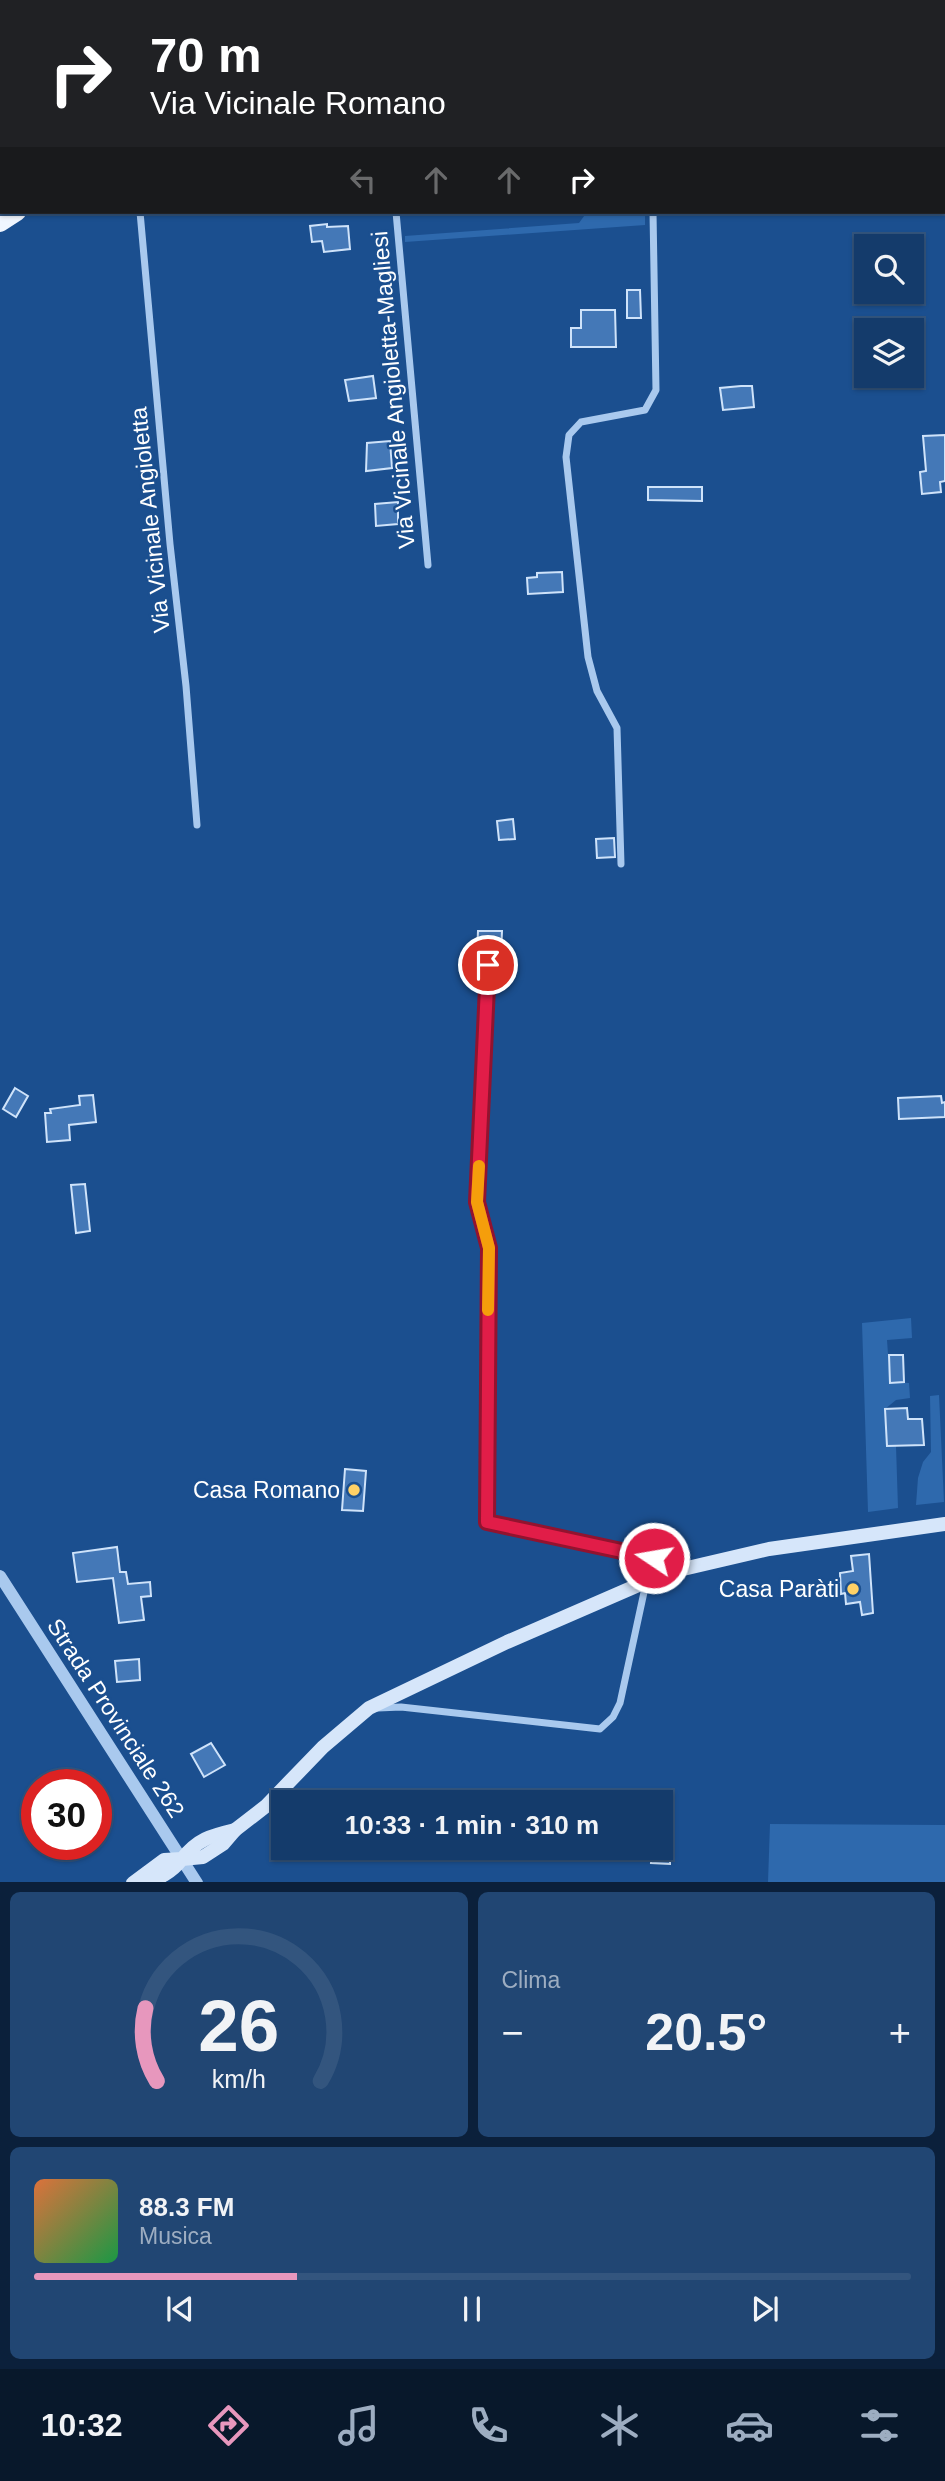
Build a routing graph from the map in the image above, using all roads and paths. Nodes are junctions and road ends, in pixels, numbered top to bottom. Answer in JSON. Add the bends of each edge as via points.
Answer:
{"nodes":[{"id":1,"x":140,"y":214,"type":"edge"},
{"id":2,"x":396,"y":214,"type":"edge"},
{"id":3,"x":653,"y":214,"type":"edge"},
{"id":4,"x":428,"y":565,"type":"dead end"},
{"id":5,"x":197,"y":825,"type":"dead end"},
{"id":6,"x":621,"y":864,"type":"dead end"},
{"id":7,"x":488,"y":965,"type":"dead end"},
{"id":8,"x":945,"y":1524,"type":"edge"},
{"id":9,"x":666,"y":1573,"type":"junction"},
{"id":10,"x":0,"y":1576,"type":"edge"},
{"id":11,"x":646,"y":1582,"type":"junction"},
{"id":12,"x":369,"y":1708,"type":"junction"},
{"id":13,"x":181,"y":1859,"type":"junction"},
{"id":14,"x":133,"y":1882,"type":"edge"},
{"id":15,"x":142,"y":1882,"type":"edge"},
{"id":16,"x":197,"y":1882,"type":"edge"}],
"edges":[{"from":1,"to":5,"type":"street","name":"Via Vicinale Angioletta"},
{"from":2,"to":4,"type":"street","name":"Via Vicinale Angioletta-Magliesi"},
{"from":3,"to":6,"type":"street","via":[[656,390],[645,410],[581,422],[569,435],[566,457],[588,657],[597,691],[617,728]]},
{"from":7,"to":9,"type":"street","via":[[477,1202],[489,1248],[487,1522],[654,1558]]},
{"from":8,"to":9,"type":"main road","via":[[769,1549]]},
{"from":9,"to":11,"type":"main road"},
{"from":10,"to":13,"type":"street","name":"Strada Provinciale 262"},
{"from":11,"to":12,"type":"main road"},
{"from":11,"to":12,"type":"street","via":[[620,1703],[600,1729],[401,1707]]},
{"from":12,"to":13,"type":"main road","via":[[223,1844],[202,1857]]},
{"from":13,"to":14,"type":"main road","via":[[164,1860]]},
{"from":13,"to":15,"type":"main road","via":[[172,1871]]},
{"from":13,"to":16,"type":"street","name":"Strada Provinciale 262"}]}
